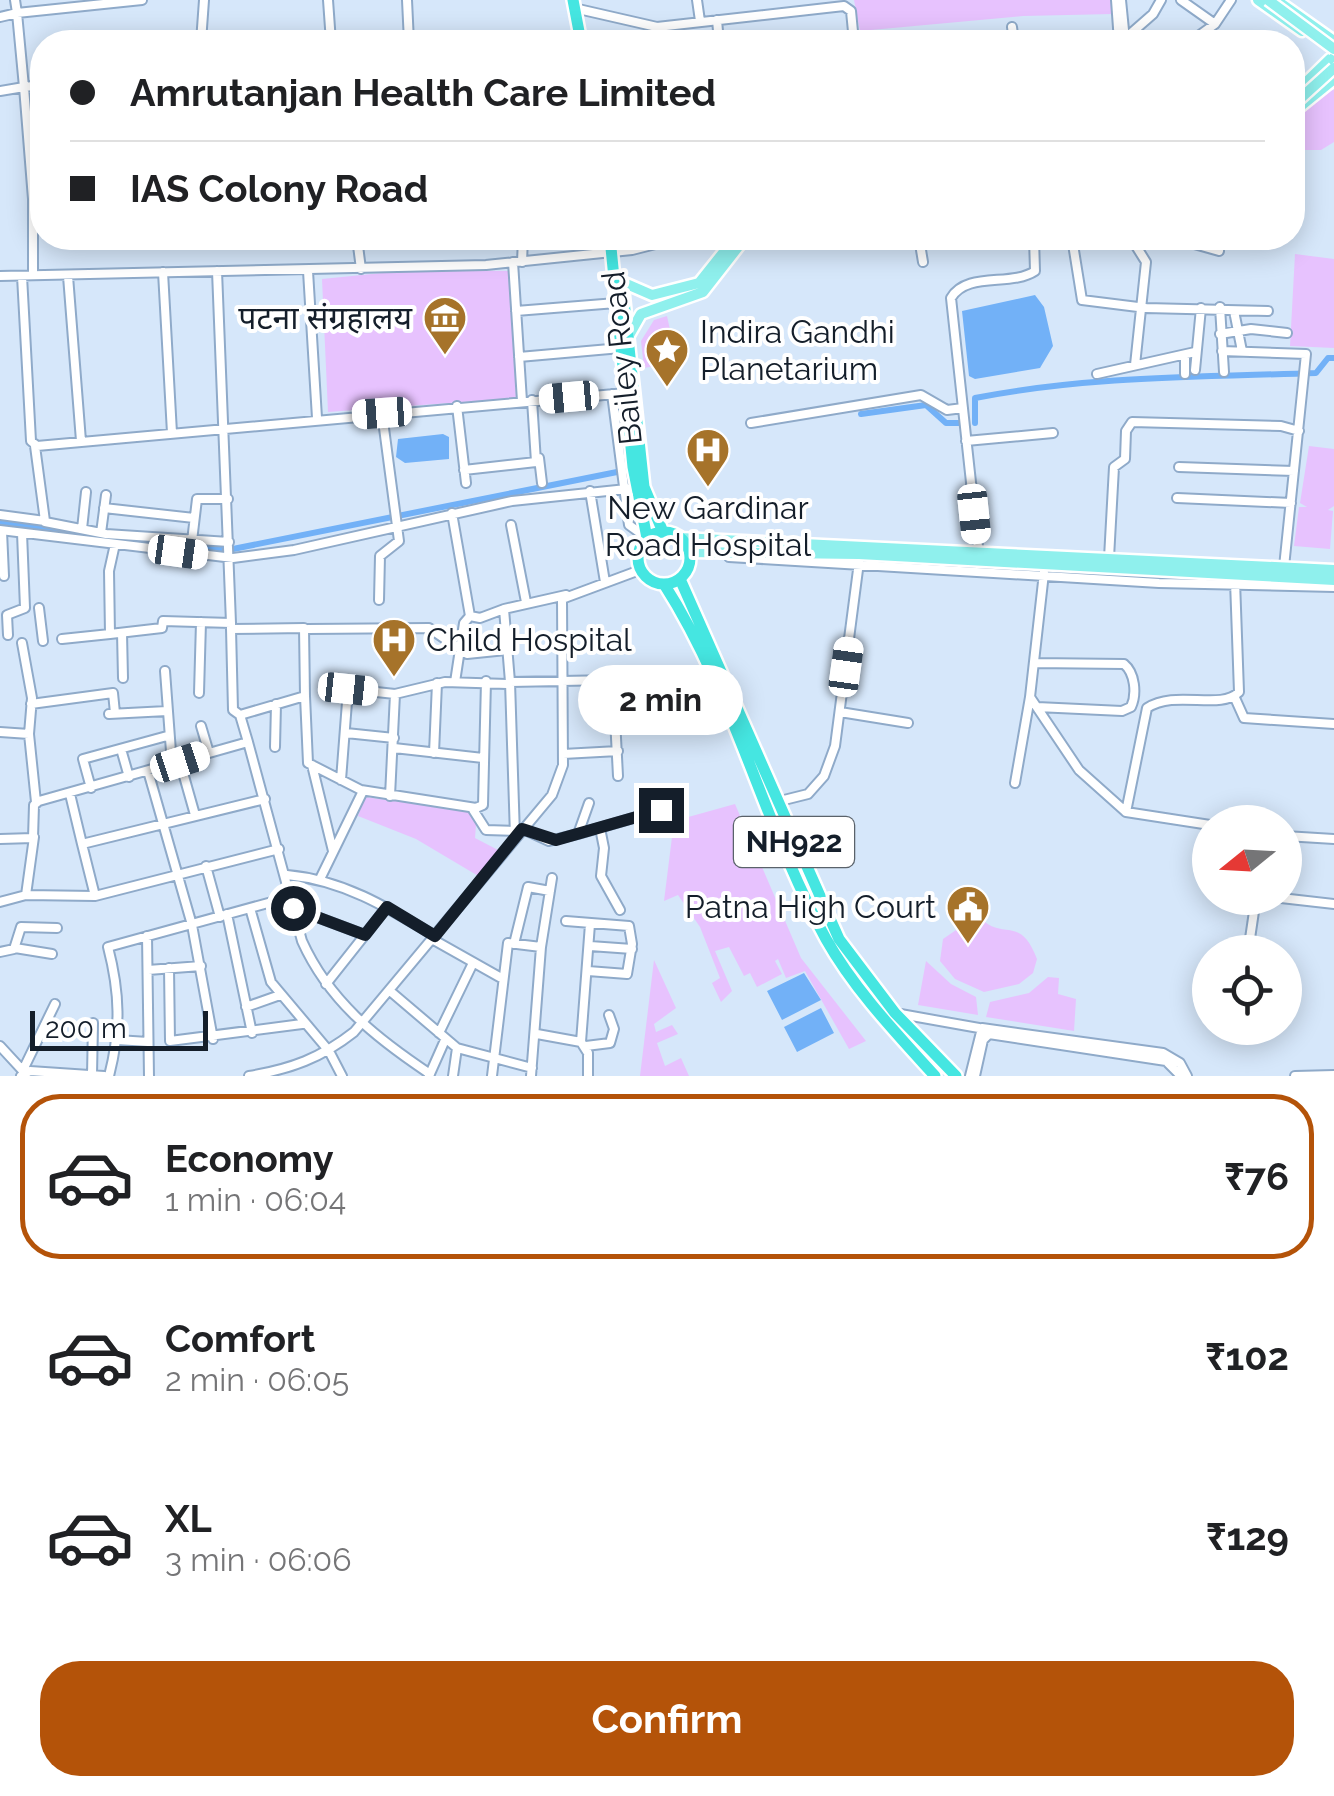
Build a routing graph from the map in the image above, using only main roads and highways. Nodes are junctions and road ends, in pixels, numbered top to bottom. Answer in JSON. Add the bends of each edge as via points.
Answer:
{"nodes":[{"id":1,"x":1258,"y":0,"type":"edge"},
{"id":2,"x":1268,"y":0,"type":"edge"},
{"id":3,"x":1276,"y":0,"type":"edge"},
{"id":4,"x":1284,"y":0,"type":"edge"},
{"id":5,"x":571,"y":2,"type":"edge"},
{"id":6,"x":576,"y":30,"type":"edge"},
{"id":7,"x":578,"y":30,"type":"edge"},
{"id":8,"x":1301,"y":30,"type":"edge"},
{"id":9,"x":1305,"y":33,"type":"edge"},
{"id":10,"x":1333,"y":52,"type":"edge"},
{"id":11,"x":1334,"y":79,"type":"edge"},
{"id":12,"x":1305,"y":82,"type":"edge"},
{"id":13,"x":1305,"y":92,"type":"edge"},
{"id":14,"x":1305,"y":100,"type":"edge"},
{"id":15,"x":725,"y":250,"type":"edge"},
{"id":16,"x":736,"y":250,"type":"edge"},
{"id":17,"x":616,"y":252,"type":"joint"},
{"id":18,"x":622,"y":282,"type":"junction"},
{"id":19,"x":624,"y":342,"type":"junction"},
{"id":20,"x":624,"y":394,"type":"junction"},
{"id":21,"x":664,"y":532,"type":"junction"},
{"id":22,"x":647,"y":538,"type":"junction"},
{"id":23,"x":680,"y":538,"type":"junction"},
{"id":24,"x":689,"y":552,"type":"junction"},
{"id":25,"x":859,"y":554,"type":"junction"},
{"id":26,"x":979,"y":555,"type":"junction"},
{"id":27,"x":1334,"y":570,"type":"edge"},
{"id":28,"x":680,"y":579,"type":"junction"},
{"id":29,"x":664,"y":584,"type":"junction"},
{"id":30,"x":1334,"y":584,"type":"edge"},
{"id":31,"x":935,"y":1076,"type":"edge"},
{"id":32,"x":956,"y":1076,"type":"edge"}],
"edges":[{"from":1,"to":8,"type":"main road"},
{"from":2,"to":10,"type":"main road","bridge":true},
{"from":3,"to":10,"type":"main road","bridge":true},
{"from":4,"to":10,"type":"main road"},
{"from":5,"to":6,"type":"highway"},
{"from":5,"to":7,"type":"highway"},
{"from":9,"to":10,"type":"main road"},
{"from":10,"to":12,"type":"main road"},
{"from":10,"to":13,"type":"main road","bridge":true},
{"from":11,"to":14,"type":"main road"},
{"from":15,"to":18,"type":"main road","via":[[698,283],[652,295]]},
{"from":16,"to":19,"type":"main road","via":[[703,292],[641,314]]},
{"from":17,"to":18,"type":"highway","name":"Bailey Road"},
{"from":17,"to":19,"type":"highway","name":"Bailey Road"},
{"from":18,"to":19,"type":"highway","name":"Bailey Road"},
{"from":19,"to":20,"type":"highway","name":"Bailey Road"},
{"from":20,"to":21,"type":"highway","name":"Bailey Road","via":[[644,487]]},
{"from":20,"to":22,"type":"highway","name":"Bailey Road"},
{"from":21,"to":22,"type":"highway"},
{"from":21,"to":23,"type":"highway"},
{"from":22,"to":29,"type":"highway","name":"Bailey Road","via":[[638,552],[640,570]]},
{"from":23,"to":24,"type":"highway"},
{"from":23,"to":25,"type":"main road"},
{"from":24,"to":25,"type":"main road"},
{"from":24,"to":28,"type":"highway"},
{"from":25,"to":26,"type":"main road"},
{"from":26,"to":27,"type":"main road"},
{"from":26,"to":30,"type":"main road","via":[[1044,570]]},
{"from":28,"to":29,"type":"highway"},
{"from":28,"to":32,"type":"highway","number":"NH922","via":[[839,939]]},
{"from":29,"to":31,"type":"highway","number":"NH922","via":[[824,934]]}]}
